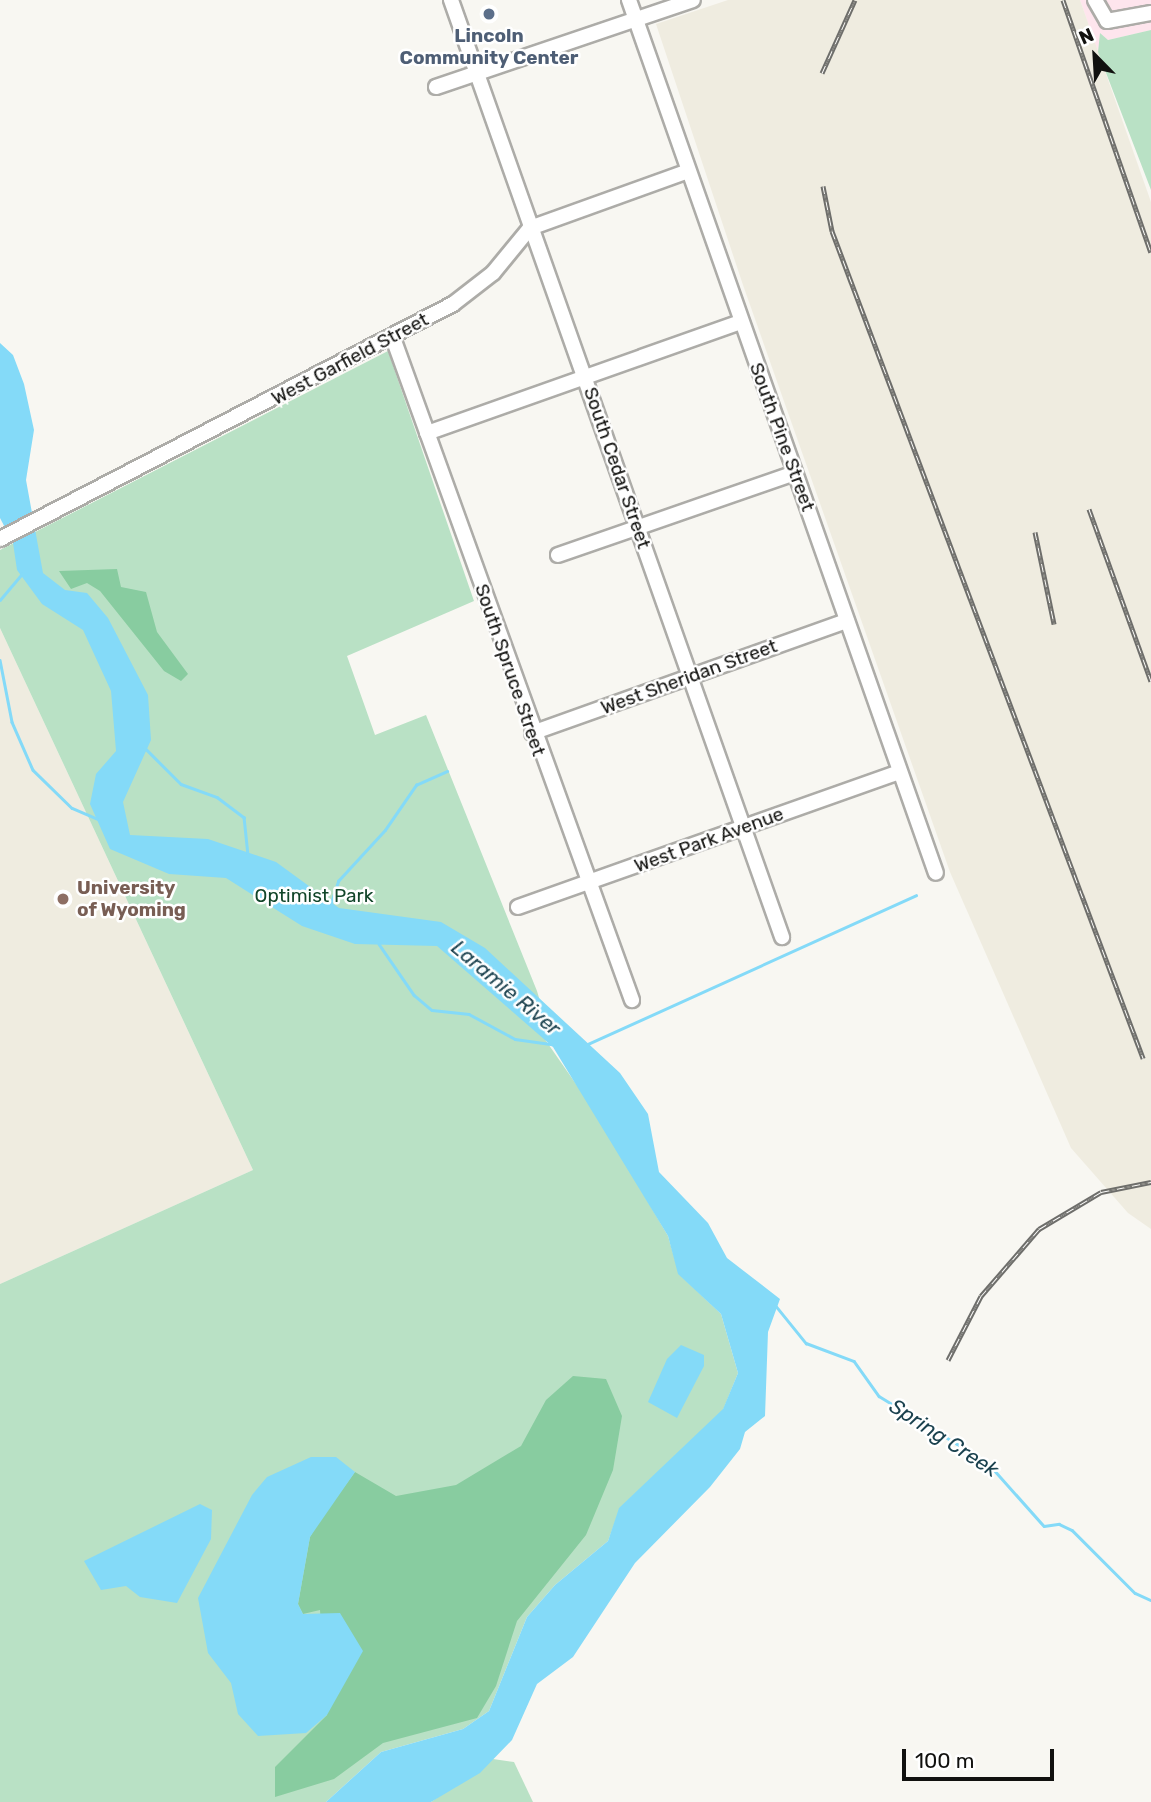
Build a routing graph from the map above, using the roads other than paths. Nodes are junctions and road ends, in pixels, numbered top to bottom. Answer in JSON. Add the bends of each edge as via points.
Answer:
{"nodes":[{"id":1,"x":451,"y":0,"type":"edge"},
{"id":2,"x":629,"y":0,"type":"edge"},
{"id":3,"x":693,"y":0,"type":"edge"},
{"id":4,"x":1095,"y":0,"type":"edge"},
{"id":5,"x":1151,"y":13,"type":"edge"},
{"id":6,"x":636,"y":19,"type":"junction"},
{"id":7,"x":477,"y":74,"type":"junction"},
{"id":8,"x":436,"y":87,"type":"dead end"},
{"id":9,"x":688,"y":171,"type":"junction"},
{"id":10,"x":530,"y":229,"type":"junction"},
{"id":11,"x":741,"y":322,"type":"junction"},
{"id":12,"x":393,"y":338,"type":"junction"},
{"id":13,"x":585,"y":376,"type":"junction"},
{"id":14,"x":427,"y":433,"type":"junction"},
{"id":15,"x":795,"y":473,"type":"junction"},
{"id":16,"x":637,"y":528,"type":"junction"},
{"id":17,"x":0,"y":539,"type":"edge"},
{"id":18,"x":558,"y":555,"type":"dead end"},
{"id":19,"x":846,"y":621,"type":"junction"},
{"id":20,"x":690,"y":676,"type":"junction"},
{"id":21,"x":532,"y":733,"type":"junction"},
{"id":22,"x":900,"y":772,"type":"junction"},
{"id":23,"x":744,"y":827,"type":"junction"},
{"id":24,"x":936,"y":873,"type":"dead end"},
{"id":25,"x":587,"y":883,"type":"junction"},
{"id":26,"x":518,"y":907,"type":"dead end"},
{"id":27,"x":782,"y":937,"type":"dead end"},
{"id":28,"x":632,"y":1000,"type":"dead end"}],
"edges":[{"from":1,"to":7,"type":"street","name":"South Cedar Street"},
{"from":2,"to":6,"type":"street","name":"South Pine Street"},
{"from":3,"to":6,"type":"street"},
{"from":4,"to":5,"type":"street","via":[[1102,19]]},
{"from":6,"to":7,"type":"street"},
{"from":6,"to":9,"type":"street","name":"South Pine Street"},
{"from":7,"to":8,"type":"street"},
{"from":7,"to":10,"type":"street","name":"South Cedar Street"},
{"from":9,"to":10,"type":"street","name":"West Garfield Street"},
{"from":9,"to":11,"type":"street","name":"South Pine Street"},
{"from":10,"to":12,"type":"street","name":"West Garfield Street","via":[[476,289]]},
{"from":10,"to":13,"type":"street","name":"South Cedar Street"},
{"from":11,"to":13,"type":"street"},
{"from":11,"to":15,"type":"street","name":"South Pine Street"},
{"from":12,"to":14,"type":"street","name":"South Spruce Street"},
{"from":12,"to":17,"type":"street","name":"West Garfield Street"},
{"from":13,"to":14,"type":"street"},
{"from":13,"to":16,"type":"street","name":"South Cedar Street"},
{"from":14,"to":21,"type":"street","name":"South Spruce Street"},
{"from":15,"to":16,"type":"street"},
{"from":15,"to":19,"type":"street","name":"South Pine Street"},
{"from":16,"to":18,"type":"street"},
{"from":16,"to":20,"type":"street","name":"South Cedar Street"},
{"from":19,"to":20,"type":"street","name":"West Sheridan Street"},
{"from":19,"to":22,"type":"street","name":"South Pine Street"},
{"from":20,"to":21,"type":"street","name":"West Sheridan Street"},
{"from":20,"to":23,"type":"street","name":"South Cedar Street"},
{"from":21,"to":25,"type":"street","name":"South Spruce Street"},
{"from":22,"to":23,"type":"street","name":"West Park Avenue"},
{"from":22,"to":24,"type":"street","name":"South Pine Street"},
{"from":23,"to":25,"type":"street","name":"West Park Avenue"},
{"from":23,"to":27,"type":"street","name":"South Cedar Street"},
{"from":25,"to":26,"type":"street","name":"West Park Avenue"},
{"from":25,"to":28,"type":"street","name":"South Spruce Street"}]}
